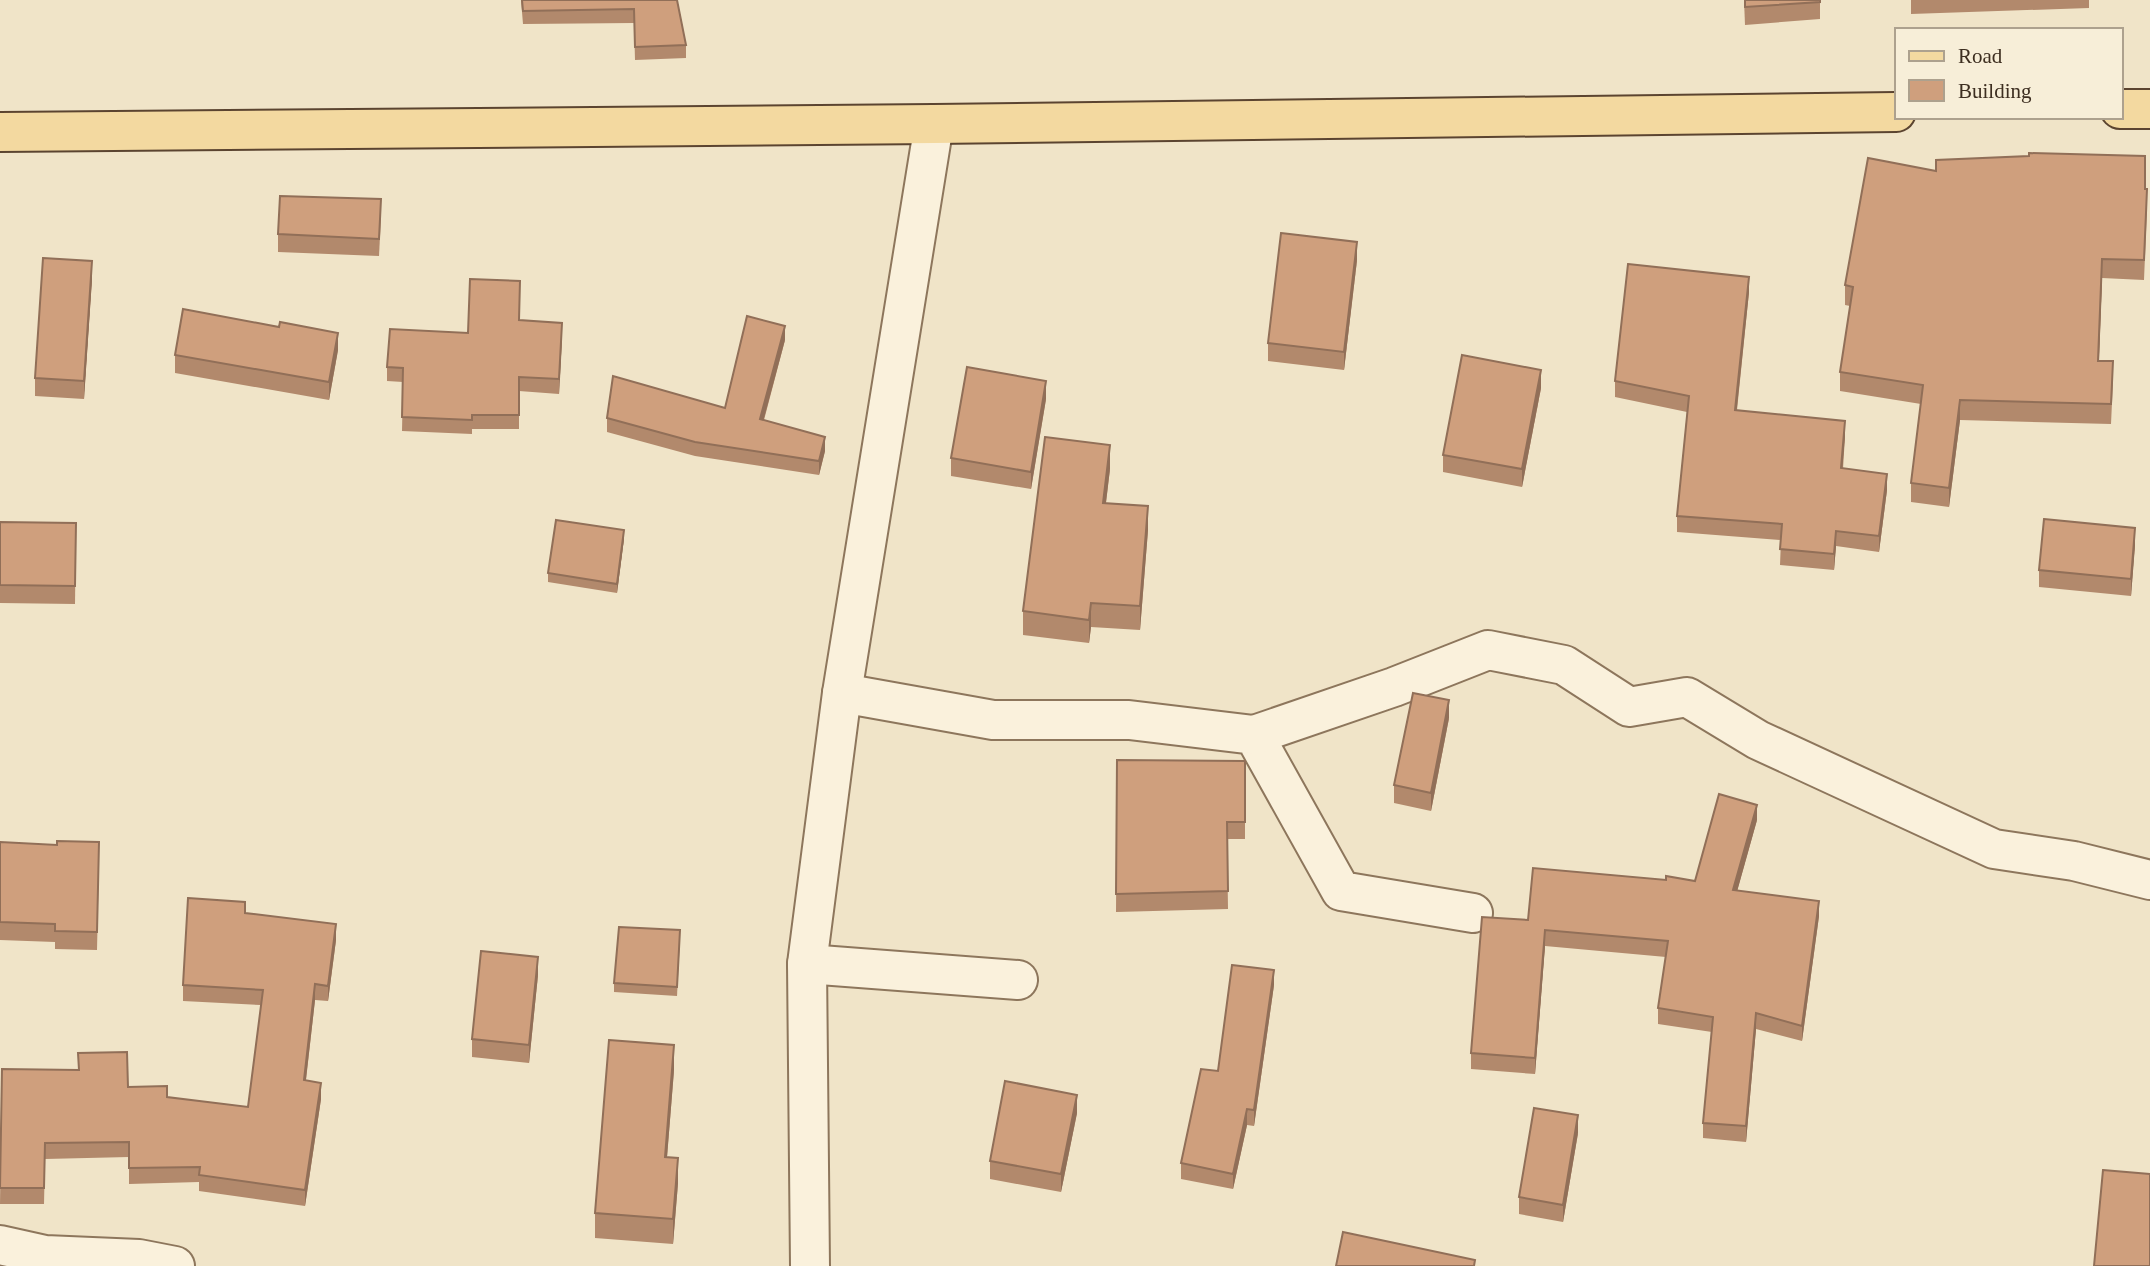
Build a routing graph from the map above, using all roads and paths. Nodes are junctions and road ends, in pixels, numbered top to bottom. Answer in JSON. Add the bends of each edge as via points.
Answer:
{"nodes":[{"id":1,"x":2122,"y":109,"type":"edge"},
{"id":2,"x":2150,"y":109,"type":"edge"},
{"id":3,"x":1895,"y":112,"type":"edge"},
{"id":4,"x":934,"y":124,"type":"junction"},
{"id":5,"x":0,"y":132,"type":"edge"},
{"id":6,"x":842,"y":693,"type":"junction"},
{"id":7,"x":1254,"y":735,"type":"junction"},
{"id":8,"x":2150,"y":880,"type":"edge"},
{"id":9,"x":1473,"y":913,"type":"dead end"},
{"id":10,"x":807,"y":964,"type":"junction"},
{"id":11,"x":1018,"y":980,"type":"dead end"},
{"id":12,"x":0,"y":1245,"type":"edge"},
{"id":13,"x":175,"y":1266,"type":"edge"},
{"id":14,"x":810,"y":1266,"type":"edge"}],
"edges":[{"from":1,"to":2,"type":"main road"},
{"from":3,"to":4,"type":"main road"},
{"from":4,"to":5,"type":"main road"},
{"from":4,"to":6,"type":"street"},
{"from":6,"to":7,"type":"street","via":[[993,720],[1129,720]]},
{"from":6,"to":10,"type":"street"},
{"from":7,"to":8,"type":"street","via":[[1489,650],[1564,665],[1629,707],[1687,697],[1758,740],[1994,849],[2074,861]]},
{"from":7,"to":9,"type":"street","via":[[1340,891]]},
{"from":10,"to":11,"type":"street"},
{"from":10,"to":14,"type":"street"},
{"from":12,"to":13,"type":"street","via":[[45,1255],[139,1259]]}]}
